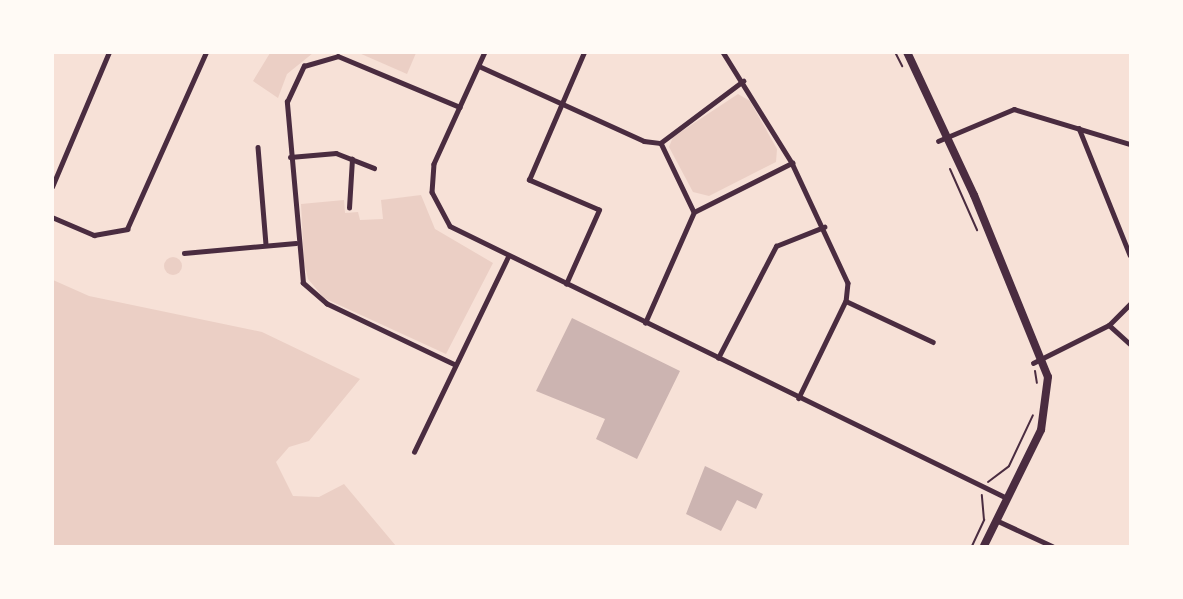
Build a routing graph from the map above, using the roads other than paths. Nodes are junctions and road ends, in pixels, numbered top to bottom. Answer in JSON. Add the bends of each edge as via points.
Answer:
{"nodes":[{"id":1,"x":109,"y":52,"type":"edge"},
{"id":2,"x":206,"y":52,"type":"edge"},
{"id":3,"x":485,"y":52,"type":"edge"},
{"id":4,"x":584,"y":52,"type":"edge"},
{"id":5,"x":723,"y":52,"type":"edge"},
{"id":6,"x":907,"y":52,"type":"edge"},
{"id":7,"x":479,"y":66,"type":"junction"},
{"id":8,"x":744,"y":81,"type":"junction"},
{"id":9,"x":561,"y":104,"type":"junction"},
{"id":10,"x":460,"y":107,"type":"junction"},
{"id":11,"x":1079,"y":128,"type":"junction"},
{"id":12,"x":948,"y":137,"type":"junction"},
{"id":13,"x":938,"y":141,"type":"dead end"},
{"id":14,"x":661,"y":143,"type":"junction"},
{"id":15,"x":1131,"y":144,"type":"edge"},
{"id":16,"x":258,"y":147,"type":"dead end"},
{"id":17,"x":290,"y":157,"type":"junction"},
{"id":18,"x":352,"y":159,"type":"junction"},
{"id":19,"x":792,"y":163,"type":"junction"},
{"id":20,"x":374,"y":168,"type":"dead end"},
{"id":21,"x":52,"y":187,"type":"edge"},
{"id":22,"x":349,"y":208,"type":"dead end"},
{"id":23,"x":694,"y":212,"type":"junction"},
{"id":24,"x":52,"y":217,"type":"edge"},
{"id":25,"x":824,"y":227,"type":"junction"},
{"id":26,"x":296,"y":243,"type":"junction"},
{"id":27,"x":267,"y":245,"type":"junction"},
{"id":28,"x":184,"y":253,"type":"dead end"},
{"id":29,"x":1131,"y":255,"type":"edge"},
{"id":30,"x":508,"y":257,"type":"junction"},
{"id":31,"x":566,"y":284,"type":"junction"},
{"id":32,"x":846,"y":301,"type":"junction"},
{"id":33,"x":1131,"y":303,"type":"edge"},
{"id":34,"x":645,"y":323,"type":"junction"},
{"id":35,"x":1109,"y":325,"type":"junction"},
{"id":36,"x":933,"y":342,"type":"dead end"},
{"id":37,"x":1131,"y":344,"type":"edge"},
{"id":38,"x":718,"y":358,"type":"junction"},
{"id":39,"x":1044,"y":358,"type":"junction"},
{"id":40,"x":1033,"y":363,"type":"road end"},
{"id":41,"x":455,"y":366,"type":"junction"},
{"id":42,"x":799,"y":398,"type":"junction"},
{"id":43,"x":414,"y":452,"type":"dead end"},
{"id":44,"x":1007,"y":498,"type":"junction"},
{"id":45,"x":996,"y":520,"type":"junction"},
{"id":46,"x":984,"y":546,"type":"edge"},
{"id":47,"x":1052,"y":546,"type":"edge"}],
"edges":[{"from":1,"to":21,"type":"street"},
{"from":2,"to":24,"type":"street","via":[[127,229],[94,235]]},
{"from":3,"to":7,"type":"street"},
{"from":4,"to":9,"type":"street"},
{"from":5,"to":8,"type":"street"},
{"from":6,"to":12,"type":"main road"},
{"from":7,"to":9,"type":"street"},
{"from":7,"to":10,"type":"street"},
{"from":8,"to":14,"type":"street"},
{"from":8,"to":19,"type":"street"},
{"from":9,"to":14,"type":"street","via":[[644,141]]},
{"from":9,"to":31,"type":"street","via":[[529,180],[599,210]]},
{"from":10,"to":17,"type":"street","via":[[360,61],[320,58],[298,72],[288,94]]},
{"from":10,"to":30,"type":"street","via":[[434,164],[435,205],[459,233]]},
{"from":11,"to":12,"type":"street","via":[[1014,109]]},
{"from":11,"to":15,"type":"street"},
{"from":11,"to":29,"type":"street"},
{"from":12,"to":13,"type":"street"},
{"from":12,"to":39,"type":"main road"},
{"from":14,"to":23,"type":"street"},
{"from":16,"to":27,"type":"street"},
{"from":17,"to":18,"type":"street","via":[[336,153]]},
{"from":17,"to":26,"type":"street"},
{"from":18,"to":20,"type":"street"},
{"from":18,"to":22,"type":"street"},
{"from":19,"to":23,"type":"street"},
{"from":19,"to":25,"type":"street"},
{"from":23,"to":34,"type":"street"},
{"from":25,"to":32,"type":"street","via":[[848,283]]},
{"from":25,"to":38,"type":"street","via":[[777,246]]},
{"from":26,"to":27,"type":"street"},
{"from":26,"to":41,"type":"street","via":[[298,270],[313,295]]},
{"from":27,"to":28,"type":"street"},
{"from":30,"to":31,"type":"street"},
{"from":30,"to":41,"type":"street"},
{"from":31,"to":34,"type":"street"},
{"from":32,"to":36,"type":"street"},
{"from":32,"to":42,"type":"street"},
{"from":33,"to":35,"type":"street"},
{"from":34,"to":38,"type":"street"},
{"from":35,"to":37,"type":"street"},
{"from":35,"to":39,"type":"street"},
{"from":38,"to":42,"type":"street"},
{"from":39,"to":40,"type":"street"},
{"from":39,"to":44,"type":"main road","via":[[1046,414]]},
{"from":41,"to":43,"type":"street"},
{"from":42,"to":44,"type":"street"},
{"from":44,"to":45,"type":"main road"},
{"from":45,"to":46,"type":"main road"},
{"from":45,"to":47,"type":"street"}]}
